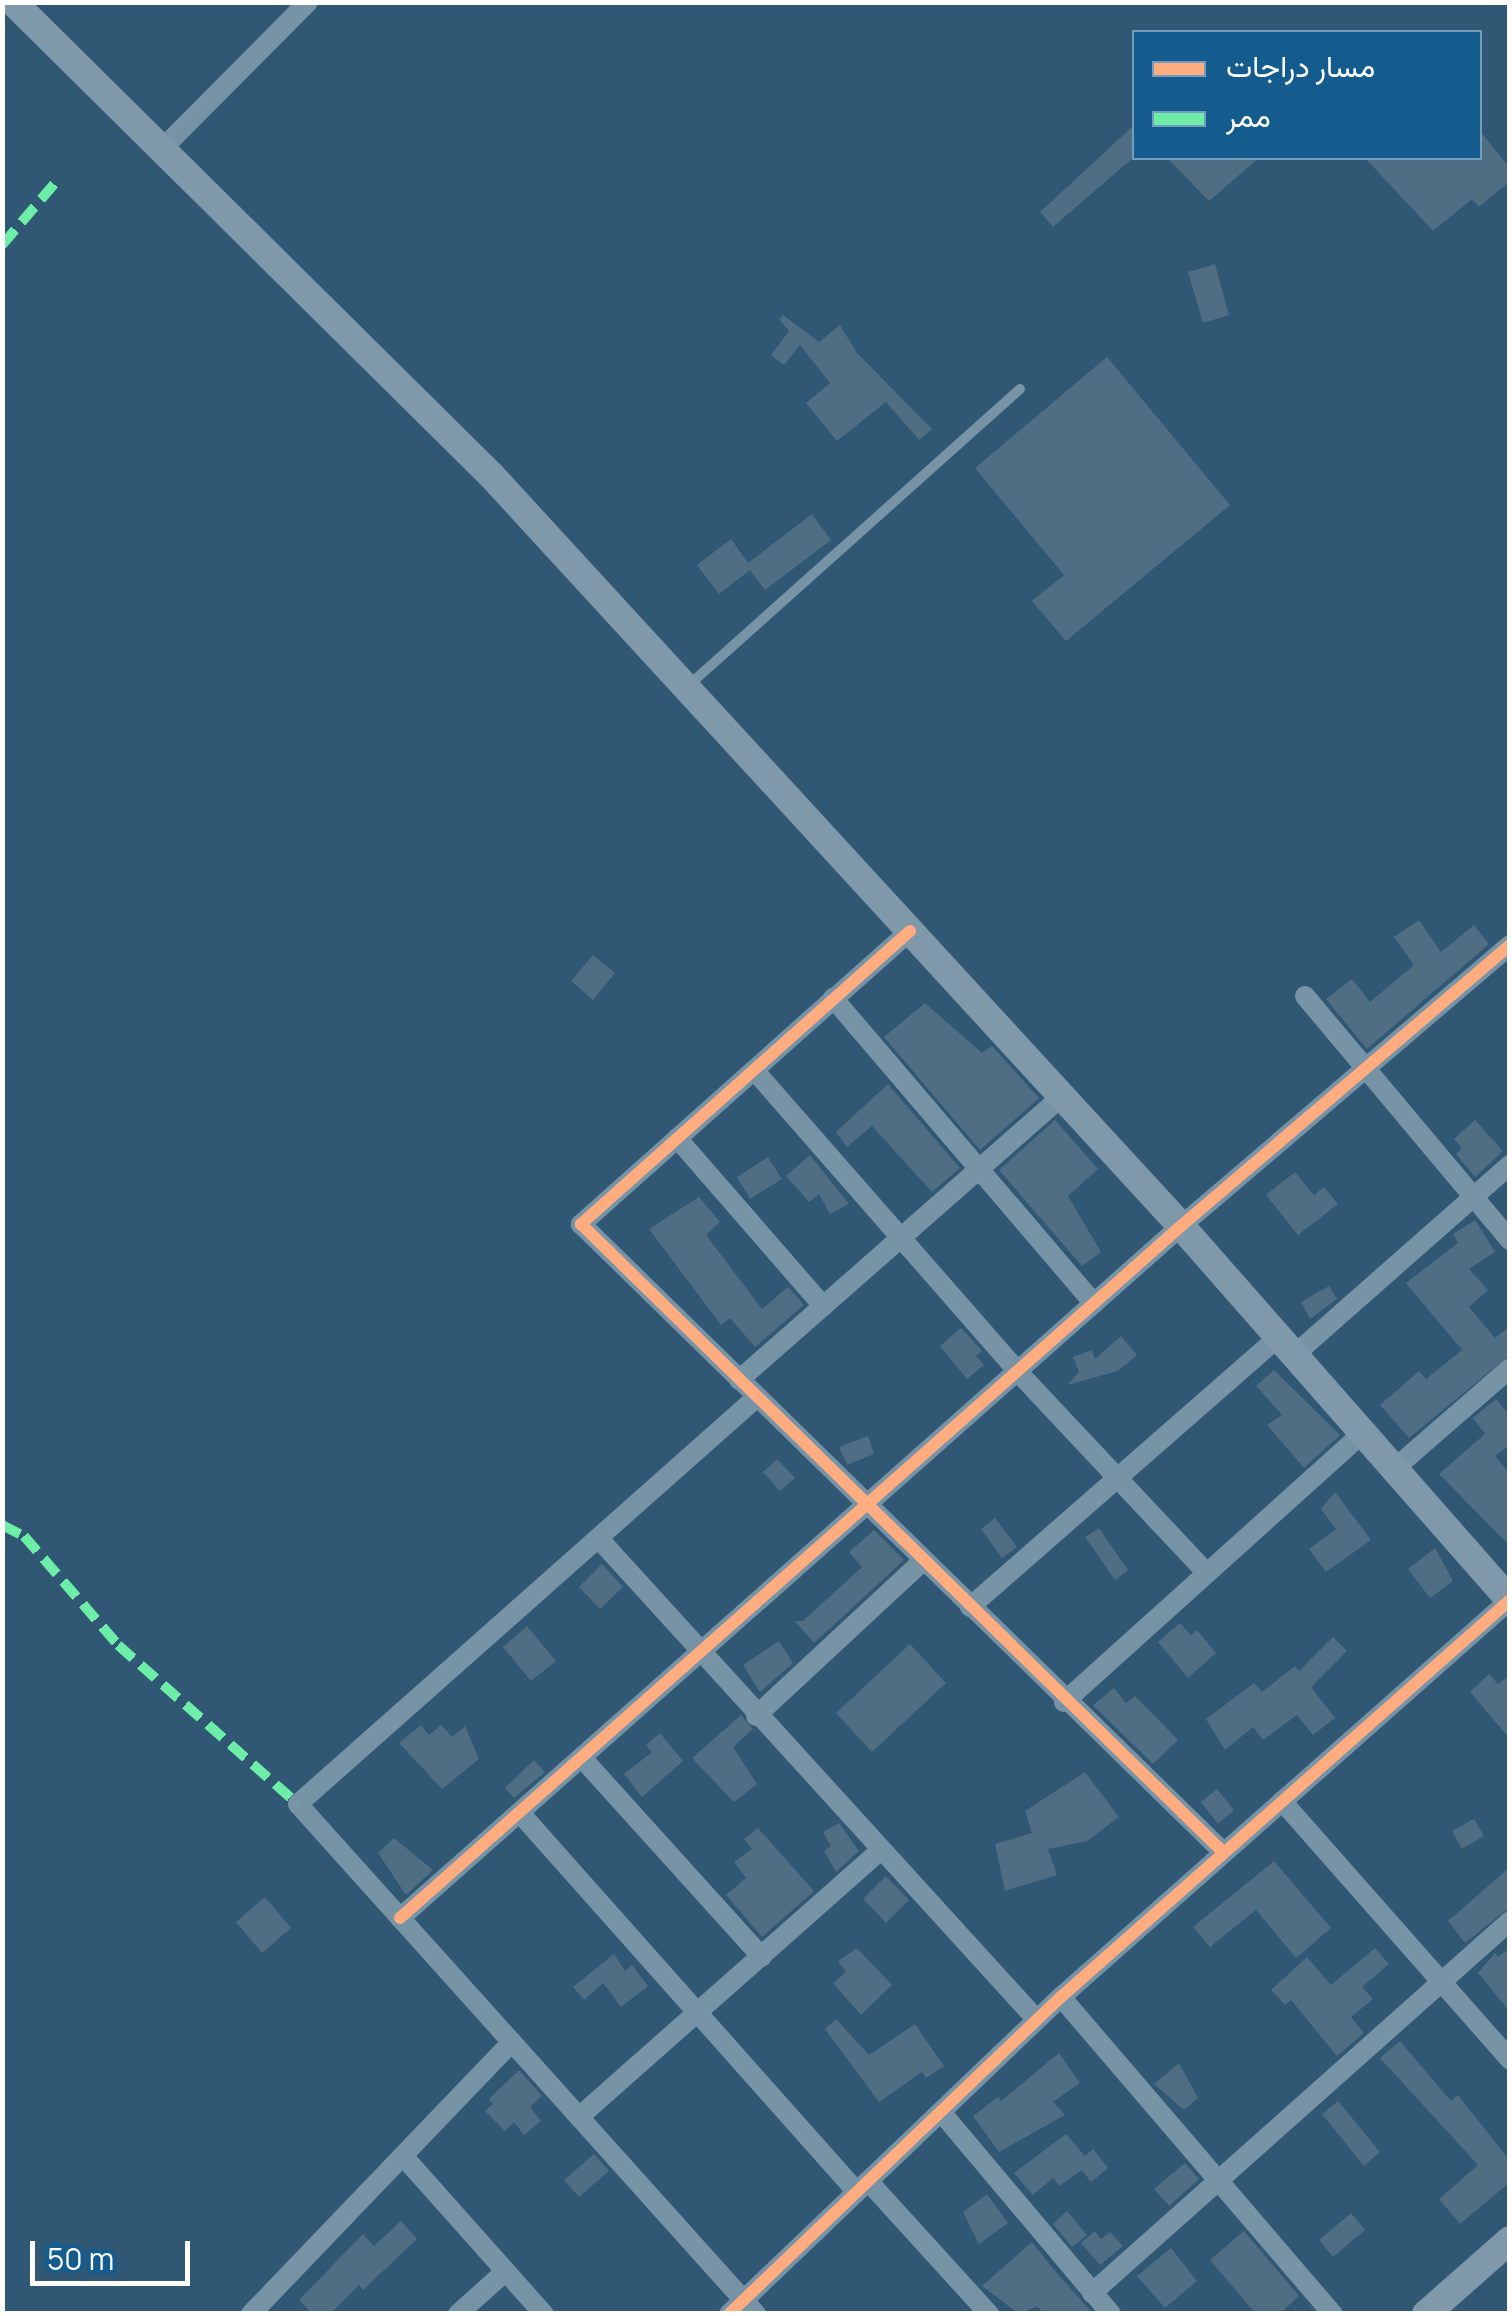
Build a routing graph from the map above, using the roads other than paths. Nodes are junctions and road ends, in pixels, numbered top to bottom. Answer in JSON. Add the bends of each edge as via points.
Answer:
{"nodes":[{"id":1,"x":13,"y":2,"type":"edge"},
{"id":2,"x":308,"y":2,"type":"edge"},
{"id":3,"x":162,"y":149,"type":"junction"},
{"id":4,"x":1020,"y":390,"type":"dead end"},
{"id":5,"x":687,"y":688,"type":"junction"},
{"id":6,"x":910,"y":931,"type":"junction"},
{"id":7,"x":1510,"y":945,"type":"edge"},
{"id":8,"x":1305,"y":996,"type":"dead end"},
{"id":9,"x":833,"y":998,"type":"junction"},
{"id":10,"x":1366,"y":1068,"type":"junction"},
{"id":11,"x":754,"y":1070,"type":"junction"},
{"id":12,"x":1062,"y":1096,"type":"junction"},
{"id":13,"x":677,"y":1138,"type":"junction"},
{"id":14,"x":1510,"y":1165,"type":"edge"},
{"id":15,"x":979,"y":1168,"type":"junction"},
{"id":16,"x":1472,"y":1196,"type":"junction"},
{"id":17,"x":1181,"y":1226,"type":"junction"},
{"id":18,"x":901,"y":1237,"type":"junction"},
{"id":19,"x":1510,"y":1240,"type":"edge"},
{"id":20,"x":1094,"y":1304,"type":"junction"},
{"id":21,"x":823,"y":1306,"type":"junction"},
{"id":22,"x":1286,"y":1346,"type":"junction"},
{"id":23,"x":1510,"y":1368,"type":"edge"},
{"id":24,"x":1018,"y":1372,"type":"junction"},
{"id":25,"x":739,"y":1380,"type":"junction"},
{"id":26,"x":757,"y":1398,"type":"junction"},
{"id":27,"x":1363,"y":1434,"type":"junction"},
{"id":28,"x":1394,"y":1469,"type":"junction"},
{"id":29,"x":1117,"y":1478,"type":"junction"},
{"id":30,"x":868,"y":1505,"type":"junction"},
{"id":31,"x":600,"y":1540,"type":"junction"},
{"id":32,"x":924,"y":1560,"type":"junction"},
{"id":33,"x":1206,"y":1572,"type":"junction"},
{"id":34,"x":1510,"y":1600,"type":"edge"},
{"id":35,"x":970,"y":1607,"type":"junction"},
{"id":36,"x":700,"y":1654,"type":"junction"},
{"id":37,"x":1064,"y":1702,"type":"junction"},
{"id":38,"x":756,"y":1716,"type":"junction"},
{"id":39,"x":582,"y":1758,"type":"junction"},
{"id":40,"x":1282,"y":1801,"type":"junction"},
{"id":41,"x":520,"y":1812,"type":"junction"},
{"id":42,"x":880,"y":1851,"type":"junction"},
{"id":43,"x":1224,"y":1853,"type":"junction"},
{"id":44,"x":400,"y":1918,"type":"junction"},
{"id":45,"x":1510,"y":1921,"type":"edge"},
{"id":46,"x":762,"y":1956,"type":"junction"},
{"id":47,"x":1438,"y":1979,"type":"junction"},
{"id":48,"x":1061,"y":1997,"type":"junction"},
{"id":49,"x":700,"y":2012,"type":"junction"},
{"id":50,"x":1036,"y":2020,"type":"junction"},
{"id":51,"x":512,"y":2042,"type":"junction"},
{"id":52,"x":1510,"y":2060,"type":"edge"},
{"id":53,"x":940,"y":2112,"type":"junction"},
{"id":54,"x":580,"y":2117,"type":"junction"},
{"id":55,"x":403,"y":2156,"type":"junction"},
{"id":56,"x":1220,"y":2186,"type":"junction"},
{"id":57,"x":862,"y":2187,"type":"junction"},
{"id":58,"x":1510,"y":2240,"type":"edge"},
{"id":59,"x":506,"y":2271,"type":"junction"},
{"id":60,"x":1092,"y":2293,"type":"junction"},
{"id":61,"x":743,"y":2309,"type":"edge"},
{"id":62,"x":251,"y":2314,"type":"edge"},
{"id":63,"x":458,"y":2314,"type":"edge"},
{"id":64,"x":544,"y":2314,"type":"edge"},
{"id":65,"x":989,"y":2314,"type":"edge"},
{"id":66,"x":1110,"y":2314,"type":"edge"},
{"id":67,"x":1332,"y":2314,"type":"edge"},
{"id":68,"x":1426,"y":2314,"type":"edge"}],
"edges":[{"from":1,"to":3,"type":"main road"},
{"from":2,"to":3,"type":"street"},
{"from":3,"to":5,"type":"main road","via":[[491,475]]},
{"from":4,"to":5,"type":"lane"},
{"from":5,"to":6,"type":"main road"},
{"from":6,"to":9,"type":"street"},
{"from":6,"to":12,"type":"main road"},
{"from":7,"to":10,"type":"street"},
{"from":8,"to":10,"type":"street"},
{"from":9,"to":11,"type":"street"},
{"from":9,"to":15,"type":"street"},
{"from":10,"to":16,"type":"street"},
{"from":10,"to":17,"type":"street"},
{"from":11,"to":13,"type":"street"},
{"from":11,"to":18,"type":"street"},
{"from":12,"to":15,"type":"street"},
{"from":12,"to":17,"type":"main road"},
{"from":13,"to":21,"type":"street"},
{"from":13,"to":25,"type":"street","via":[[582,1224]]},
{"from":14,"to":16,"type":"street"},
{"from":15,"to":18,"type":"street"},
{"from":15,"to":20,"type":"street"},
{"from":16,"to":19,"type":"street"},
{"from":16,"to":22,"type":"street"},
{"from":17,"to":20,"type":"street"},
{"from":17,"to":22,"type":"main road"},
{"from":18,"to":21,"type":"street"},
{"from":18,"to":24,"type":"street"},
{"from":20,"to":24,"type":"street"},
{"from":21,"to":25,"type":"street"},
{"from":22,"to":27,"type":"main road"},
{"from":22,"to":29,"type":"street"},
{"from":23,"to":28,"type":"street"},
{"from":24,"to":29,"type":"street"},
{"from":24,"to":30,"type":"street"},
{"from":25,"to":26,"type":"street"},
{"from":26,"to":30,"type":"street"},
{"from":26,"to":31,"type":"street"},
{"from":27,"to":28,"type":"main road"},
{"from":27,"to":33,"type":"street"},
{"from":28,"to":34,"type":"main road"},
{"from":29,"to":33,"type":"street"},
{"from":29,"to":35,"type":"street"},
{"from":30,"to":32,"type":"street"},
{"from":30,"to":36,"type":"street"},
{"from":31,"to":36,"type":"street"},
{"from":31,"to":44,"type":"street","via":[[298,1804]]},
{"from":32,"to":35,"type":"street"},
{"from":32,"to":38,"type":"street"},
{"from":33,"to":37,"type":"street"},
{"from":34,"to":40,"type":"street"},
{"from":35,"to":37,"type":"street"},
{"from":36,"to":38,"type":"street"},
{"from":36,"to":39,"type":"street"},
{"from":37,"to":43,"type":"street"},
{"from":38,"to":42,"type":"street"},
{"from":39,"to":41,"type":"street"},
{"from":39,"to":46,"type":"street"},
{"from":40,"to":43,"type":"street"},
{"from":40,"to":47,"type":"street"},
{"from":41,"to":44,"type":"street"},
{"from":41,"to":49,"type":"street"},
{"from":42,"to":46,"type":"street"},
{"from":42,"to":50,"type":"street"},
{"from":43,"to":48,"type":"street"},
{"from":44,"to":51,"type":"street"},
{"from":45,"to":47,"type":"street"},
{"from":46,"to":49,"type":"street"},
{"from":47,"to":52,"type":"street"},
{"from":47,"to":56,"type":"street"},
{"from":48,"to":50,"type":"street"},
{"from":48,"to":56,"type":"street"},
{"from":49,"to":54,"type":"street"},
{"from":49,"to":57,"type":"street"},
{"from":50,"to":53,"type":"street"},
{"from":51,"to":54,"type":"street"},
{"from":51,"to":55,"type":"street"},
{"from":53,"to":57,"type":"street"},
{"from":53,"to":60,"type":"street"},
{"from":54,"to":61,"type":"street"},
{"from":55,"to":59,"type":"street"},
{"from":55,"to":62,"type":"street"},
{"from":56,"to":60,"type":"street"},
{"from":56,"to":67,"type":"street"},
{"from":57,"to":61,"type":"street"},
{"from":57,"to":65,"type":"street"},
{"from":58,"to":68,"type":"main road"},
{"from":59,"to":63,"type":"street"},
{"from":59,"to":64,"type":"street"},
{"from":60,"to":66,"type":"street"}]}
